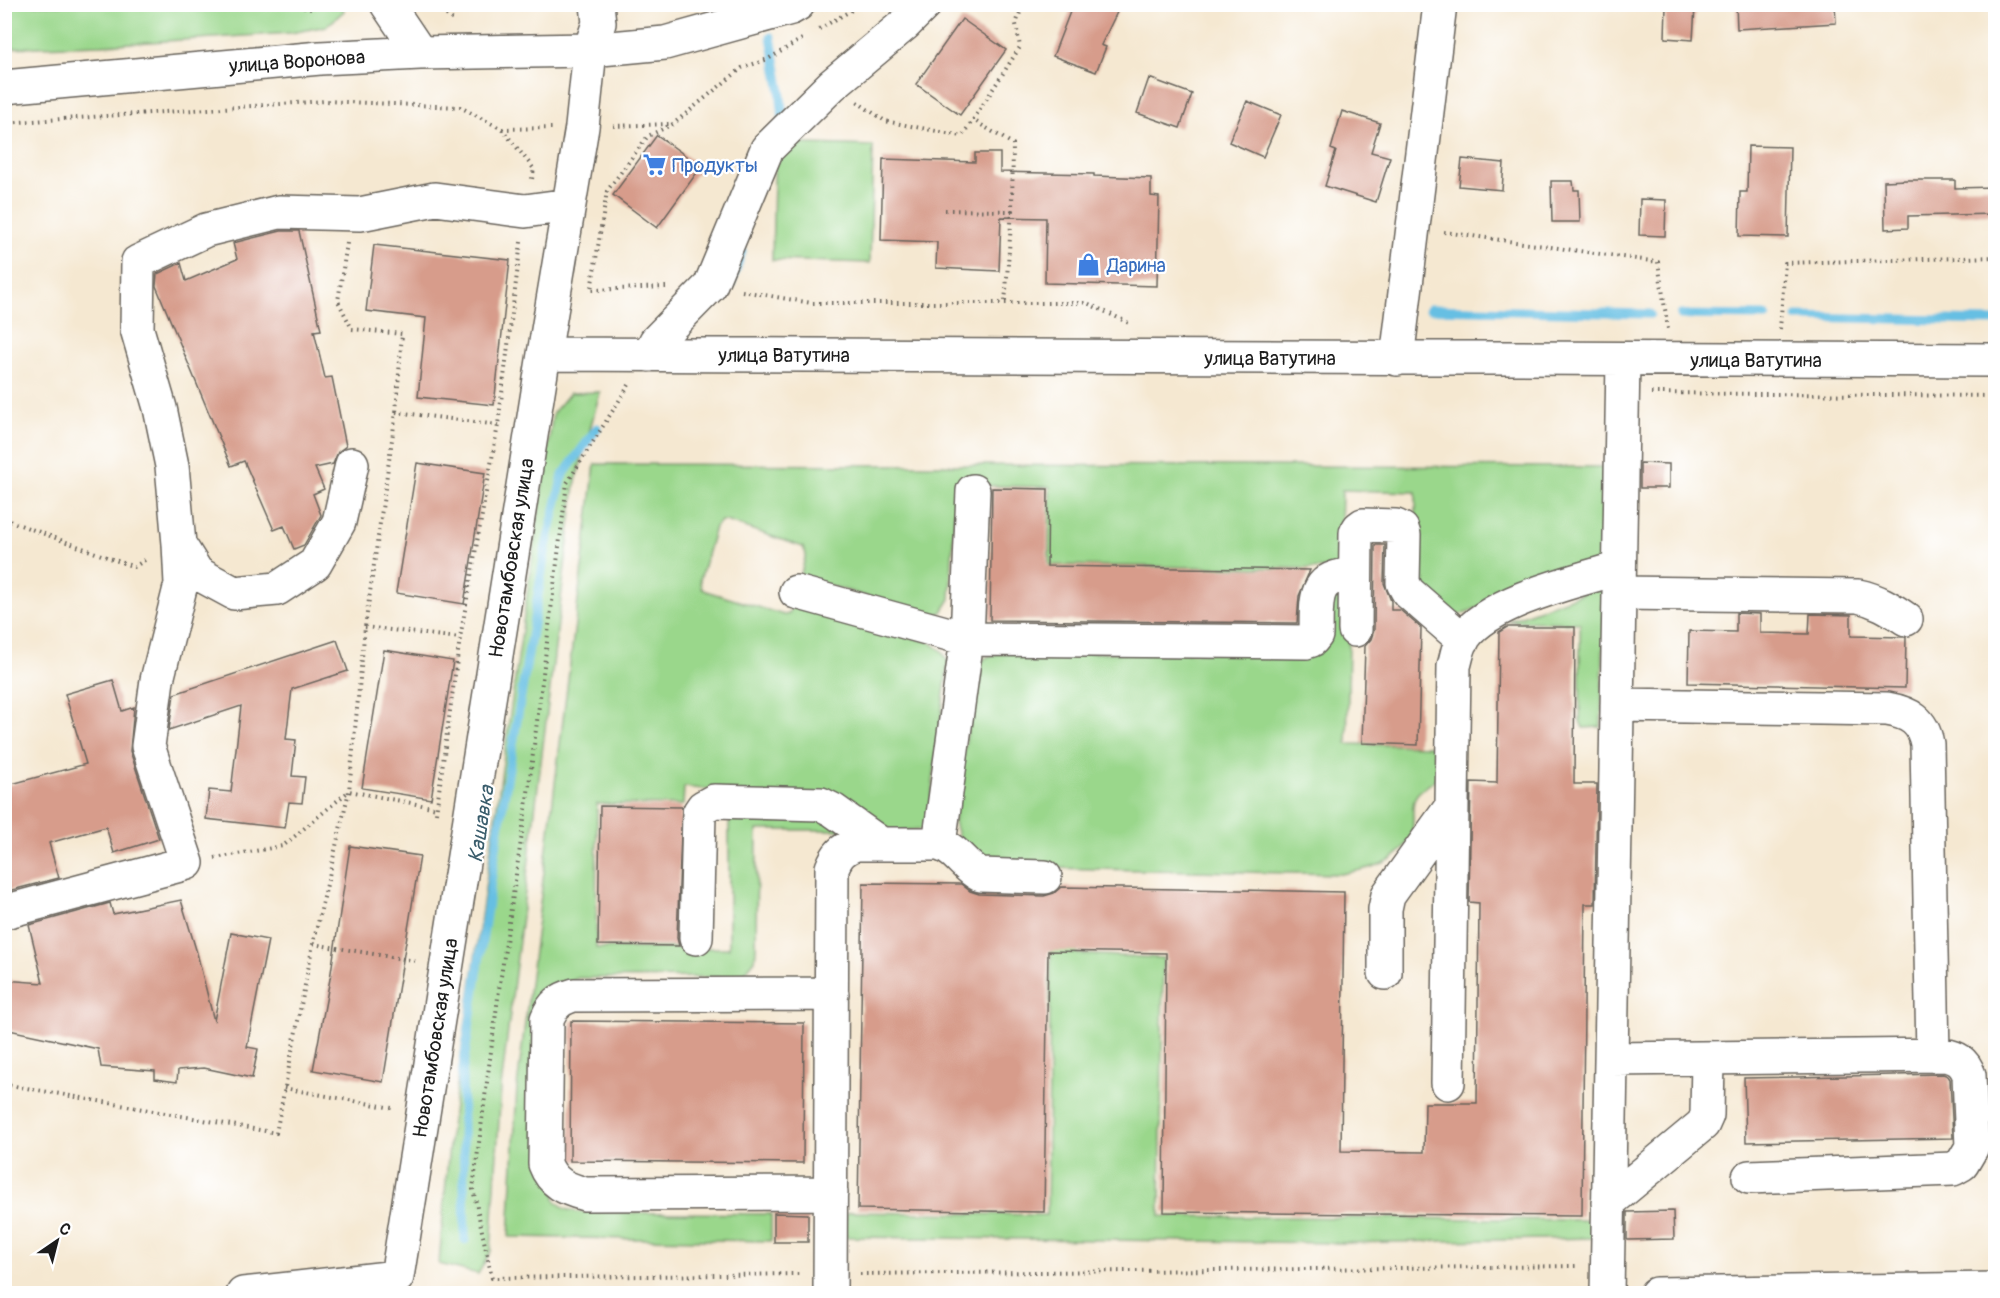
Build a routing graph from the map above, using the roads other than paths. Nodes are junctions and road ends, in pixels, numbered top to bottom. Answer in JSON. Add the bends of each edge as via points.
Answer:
{"nodes":[{"id":1,"x":387,"y":4,"type":"edge"},
{"id":2,"x":597,"y":4,"type":"edge"},
{"id":3,"x":798,"y":4,"type":"edge"},
{"id":4,"x":924,"y":4,"type":"edge"},
{"id":5,"x":1440,"y":4,"type":"edge"},
{"id":6,"x":590,"y":50,"type":"junction"},
{"id":7,"x":420,"y":53,"type":"junction"},
{"id":8,"x":4,"y":87,"type":"edge"},
{"id":9,"x":569,"y":205,"type":"junction"},
{"id":10,"x":544,"y":354,"type":"junction"},
{"id":11,"x":649,"y":355,"type":"junction"},
{"id":12,"x":1397,"y":358,"type":"junction"},
{"id":13,"x":1623,"y":360,"type":"junction"},
{"id":14,"x":1995,"y":360,"type":"edge"},
{"id":15,"x":352,"y":464,"type":"dead end"},
{"id":16,"x":973,"y":491,"type":"dead end"},
{"id":17,"x":179,"y":544,"type":"junction"},
{"id":18,"x":1356,"y":576,"type":"junction"},
{"id":19,"x":1619,"y":581,"type":"junction"},
{"id":20,"x":796,"y":592,"type":"dead end"},
{"id":21,"x":1906,"y":619,"type":"dead end"},
{"id":22,"x":1355,"y":630,"type":"dead end"},
{"id":23,"x":967,"y":639,"type":"junction"},
{"id":24,"x":1463,"y":640,"type":"junction"},
{"id":25,"x":1617,"y":705,"type":"junction"},
{"id":26,"x":1452,"y":806,"type":"junction"},
{"id":27,"x":881,"y":844,"type":"junction"},
{"id":28,"x":939,"y":844,"type":"junction"},
{"id":29,"x":1045,"y":876,"type":"dead end"},
{"id":30,"x":4,"y":912,"type":"edge"},
{"id":31,"x":696,"y":938,"type":"dead end"},
{"id":32,"x":1385,"y":973,"type":"dead end"},
{"id":33,"x":832,"y":994,"type":"junction"},
{"id":34,"x":1933,"y":1055,"type":"junction"},
{"id":35,"x":1708,"y":1058,"type":"junction"},
{"id":36,"x":1611,"y":1059,"type":"junction"},
{"id":37,"x":1448,"y":1083,"type":"dead end"},
{"id":38,"x":1749,"y":1177,"type":"dead end"},
{"id":39,"x":831,"y":1193,"type":"junction"},
{"id":40,"x":1608,"y":1203,"type":"junction"},
{"id":41,"x":1607,"y":1279,"type":"edge"},
{"id":42,"x":831,"y":1284,"type":"edge"},
{"id":43,"x":404,"y":1285,"type":"edge"},
{"id":44,"x":1995,"y":1289,"type":"edge"},
{"id":45,"x":243,"y":1293,"type":"edge"},
{"id":46,"x":1656,"y":1293,"type":"edge"},
{"id":47,"x":1755,"y":1293,"type":"edge"}],
"edges":[{"from":1,"to":7,"type":"street"},
{"from":2,"to":6,"type":"street","name":"Новотамбовская улица","via":[[599,23]]},
{"from":3,"to":6,"type":"street","via":[[665,43]]},
{"from":4,"to":11,"type":"street","via":[[767,148],[710,286],[656,341]]},
{"from":5,"to":12,"type":"street"},
{"from":6,"to":7,"type":"street","name":"улица Воронова"},
{"from":6,"to":9,"type":"street","name":"Новотамбовская улица"},
{"from":7,"to":8,"type":"street","name":"улица Воронова","via":[[320,58]]},
{"from":9,"to":10,"type":"street","name":"Новотамбовская улица"},
{"from":9,"to":17,"type":"street","via":[[525,211],[435,199],[360,214],[279,212],[206,230],[138,262],[137,329],[172,466]]},
{"from":10,"to":11,"type":"street","name":"улица Ватутина"},
{"from":10,"to":43,"type":"street","name":"Новотамбовская улица"},
{"from":11,"to":12,"type":"street","name":"улица Ватутина"},
{"from":12,"to":13,"type":"street","name":"улица Ватутина"},
{"from":13,"to":14,"type":"street","name":"улица Ватутина"},
{"from":13,"to":19,"type":"street"},
{"from":15,"to":17,"type":"street","via":[[339,522],[315,564],[277,589],[234,593],[197,573]]},
{"from":16,"to":23,"type":"street"},
{"from":17,"to":30,"type":"street","via":[[181,585],[157,680],[148,746],[187,863]]},
{"from":18,"to":22,"type":"street"},
{"from":18,"to":23,"type":"street","via":[[1335,577],[1320,588],[1316,635],[1306,642]]},
{"from":18,"to":24,"type":"street","via":[[1359,528],[1363,525],[1402,529],[1405,587]]},
{"from":19,"to":21,"type":"street","via":[[1858,596],[1889,607]]},
{"from":19,"to":24,"type":"street","via":[[1551,589],[1489,615]]},
{"from":19,"to":25,"type":"street"},
{"from":20,"to":23,"type":"street"},
{"from":23,"to":28,"type":"street"},
{"from":24,"to":26,"type":"street","via":[[1454,666]]},
{"from":25,"to":34,"type":"street","via":[[1887,709],[1914,719],[1924,730]]},
{"from":25,"to":36,"type":"street"},
{"from":26,"to":32,"type":"street","via":[[1388,895]]},
{"from":26,"to":37,"type":"street"},
{"from":27,"to":28,"type":"street"},
{"from":27,"to":31,"type":"street","via":[[821,804],[708,803],[699,813]]},
{"from":27,"to":33,"type":"street","via":[[845,848],[836,856],[832,868]]},
{"from":28,"to":29,"type":"street","via":[[950,848],[980,875]]},
{"from":33,"to":39,"type":"street"},
{"from":33,"to":39,"type":"street","via":[[574,995],[562,999],[552,1007],[547,1019],[545,1164],[549,1176],[560,1185],[585,1194]]},
{"from":34,"to":35,"type":"street"},
{"from":34,"to":38,"type":"street","via":[[1956,1057],[1970,1075],[1972,1147],[1962,1164],[1953,1169]]},
{"from":35,"to":36,"type":"street"},
{"from":35,"to":40,"type":"street","via":[[1707,1115],[1703,1124]]},
{"from":36,"to":40,"type":"street"},
{"from":39,"to":42,"type":"street"},
{"from":40,"to":41,"type":"street"},
{"from":43,"to":45,"type":"street"},
{"from":44,"to":47,"type":"street"},
{"from":46,"to":47,"type":"street"}]}
